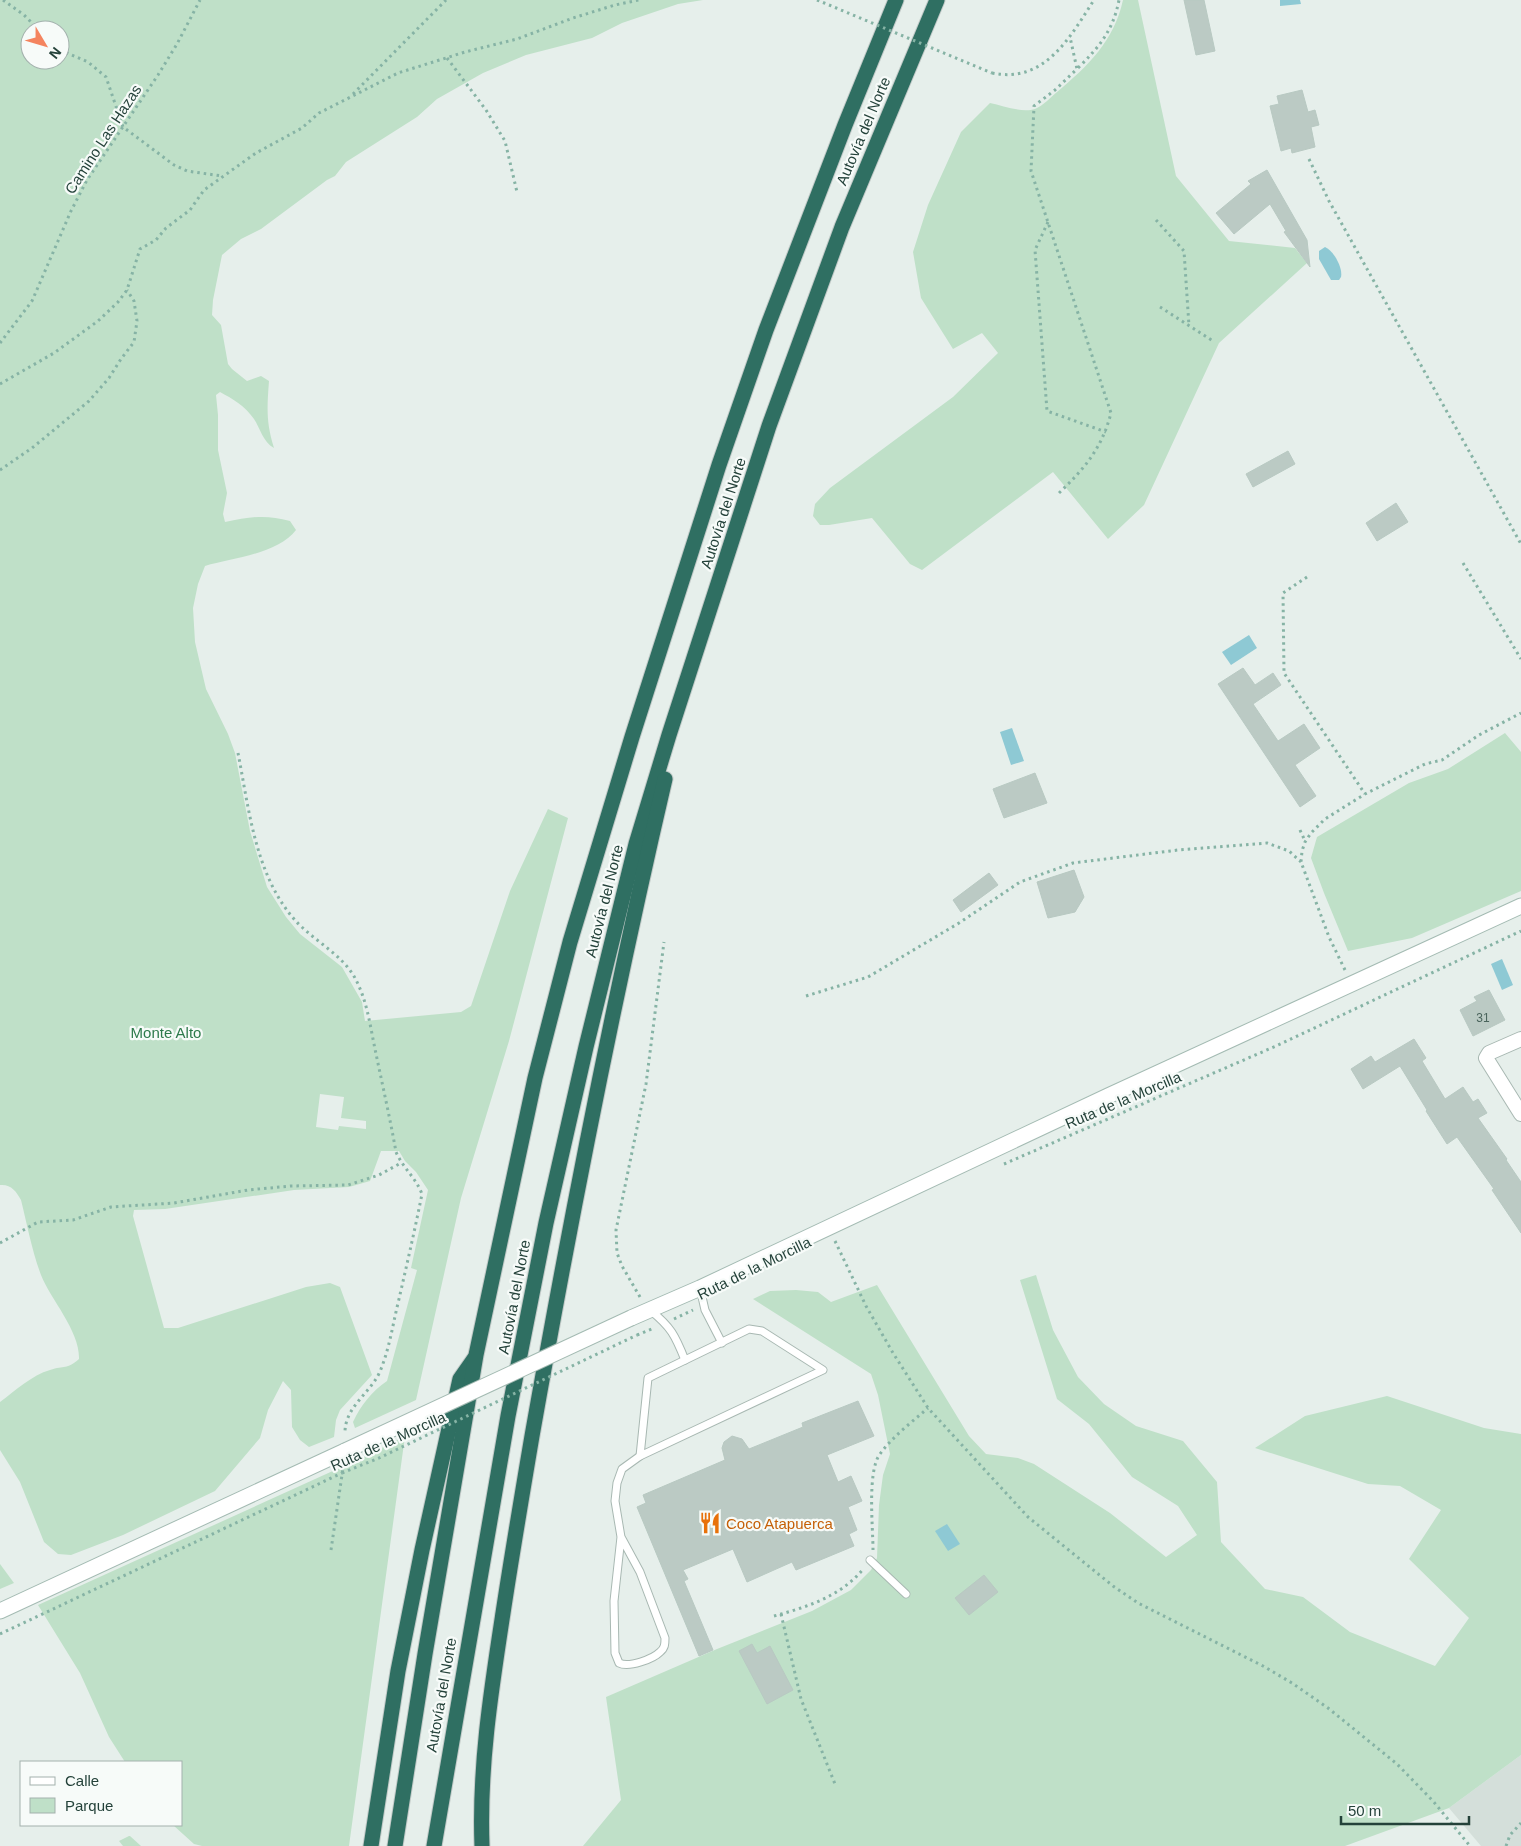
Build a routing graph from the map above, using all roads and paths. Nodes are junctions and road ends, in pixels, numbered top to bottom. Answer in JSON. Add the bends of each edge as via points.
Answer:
{"nodes":[{"id":1,"x":3,"y":0,"type":"edge"},
{"id":2,"x":200,"y":0,"type":"edge"},
{"id":3,"x":446,"y":0,"type":"edge"},
{"id":4,"x":639,"y":0,"type":"edge"},
{"id":5,"x":817,"y":0,"type":"edge"},
{"id":6,"x":896,"y":0,"type":"edge"},
{"id":7,"x":937,"y":0,"type":"edge"},
{"id":8,"x":1094,"y":0,"type":"edge"},
{"id":9,"x":1119,"y":0,"type":"edge"},
{"id":10,"x":29,"y":20,"type":"edge"},
{"id":11,"x":1070,"y":37,"type":"junction"},
{"id":12,"x":70,"y":54,"type":"edge"},
{"id":13,"x":447,"y":58,"type":"junction"},
{"id":14,"x":1077,"y":69,"type":"junction"},
{"id":15,"x":352,"y":96,"type":"junction"},
{"id":16,"x":123,"y":127,"type":"junction"},
{"id":17,"x":1309,"y":159,"type":"dead end"},
{"id":18,"x":222,"y":176,"type":"junction"},
{"id":19,"x":517,"y":192,"type":"dead end"},
{"id":20,"x":1156,"y":220,"type":"dead end"},
{"id":21,"x":1048,"y":222,"type":"junction"},
{"id":22,"x":127,"y":290,"type":"junction"},
{"id":23,"x":1160,"y":307,"type":"dead end"},
{"id":24,"x":1189,"y":326,"type":"junction"},
{"id":25,"x":1213,"y":341,"type":"dead end"},
{"id":26,"x":0,"y":343,"type":"edge"},
{"id":27,"x":0,"y":384,"type":"edge"},
{"id":28,"x":1106,"y":432,"type":"junction"},
{"id":29,"x":0,"y":470,"type":"edge"},
{"id":30,"x":1059,"y":493,"type":"dead end"},
{"id":31,"x":1521,"y":544,"type":"edge"},
{"id":32,"x":1463,"y":563,"type":"dead end"},
{"id":33,"x":1308,"y":577,"type":"dead end"},
{"id":34,"x":694,"y":659,"type":"junction"},
{"id":35,"x":1521,"y":659,"type":"edge"},
{"id":36,"x":1521,"y":713,"type":"edge"},
{"id":37,"x":238,"y":753,"type":"dead end"},
{"id":38,"x":1365,"y":794,"type":"junction"},
{"id":39,"x":1300,"y":830,"type":"dead end"},
{"id":40,"x":1305,"y":842,"type":"junction"},
{"id":41,"x":1301,"y":862,"type":"junction"},
{"id":42,"x":1521,"y":906,"type":"edge"},
{"id":43,"x":1521,"y":931,"type":"edge"},
{"id":44,"x":664,"y":942,"type":"dead end"},
{"id":45,"x":1352,"y":984,"type":"junction"},
{"id":46,"x":806,"y":996,"type":"dead end"},
{"id":47,"x":1521,"y":1038,"type":"edge"},
{"id":48,"x":1521,"y":1114,"type":"edge"},
{"id":49,"x":401,"y":1163,"type":"junction"},
{"id":50,"x":1003,"y":1165,"type":"dead end"},
{"id":51,"x":829,"y":1227,"type":"junction"},
{"id":52,"x":844,"y":1237,"type":"dead end"},
{"id":53,"x":835,"y":1242,"type":"junction"},
{"id":54,"x":0,"y":1243,"type":"edge"},
{"id":55,"x":828,"y":1245,"type":"dead end"},
{"id":56,"x":700,"y":1288,"type":"junction"},
{"id":57,"x":704,"y":1305,"type":"junction"},
{"id":58,"x":649,"y":1310,"type":"junction"},
{"id":59,"x":665,"y":1323,"type":"junction"},
{"id":60,"x":722,"y":1343,"type":"junction"},
{"id":61,"x":476,"y":1355,"type":"junction"},
{"id":62,"x":685,"y":1360,"type":"junction"},
{"id":63,"x":928,"y":1408,"type":"junction"},
{"id":64,"x":345,"y":1451,"type":"junction"},
{"id":65,"x":640,"y":1456,"type":"junction"},
{"id":66,"x":342,"y":1473,"type":"junction"},
{"id":67,"x":621,"y":1537,"type":"junction"},
{"id":68,"x":332,"y":1550,"type":"dead end"},
{"id":69,"x":870,"y":1560,"type":"junction"},
{"id":70,"x":906,"y":1594,"type":"dead end"},
{"id":71,"x":0,"y":1611,"type":"edge"},
{"id":72,"x":781,"y":1614,"type":"junction"},
{"id":73,"x":774,"y":1616,"type":"dead end"},
{"id":74,"x":0,"y":1634,"type":"edge"},
{"id":75,"x":835,"y":1784,"type":"dead end"},
{"id":76,"x":1521,"y":1823,"type":"edge"},
{"id":77,"x":371,"y":1846,"type":"edge"},
{"id":78,"x":395,"y":1846,"type":"edge"},
{"id":79,"x":434,"y":1846,"type":"edge"},
{"id":80,"x":482,"y":1846,"type":"edge"},
{"id":81,"x":1470,"y":1846,"type":"edge"},
{"id":82,"x":1506,"y":1846,"type":"edge"}],
"edges":[{"from":1,"to":10,"type":"path"},
{"from":2,"to":16,"type":"path","name":"Camino Las Hazas","via":[[177,44]]},
{"from":3,"to":15,"type":"path"},
{"from":4,"to":13,"type":"path"},
{"from":5,"to":11,"type":"path","bridge":true,"via":[[992,73],[1029,71],[1055,54]]},
{"from":6,"to":61,"type":"highway","name":"Autovía del Norte","via":[[766,330],[632,737],[570,942],[535,1078]]},
{"from":7,"to":34,"type":"highway","name":"Autovía del Norte","via":[[842,227],[769,426]]},
{"from":8,"to":11,"type":"path"},
{"from":9,"to":14,"type":"path","via":[[1116,16],[1098,48]]},
{"from":11,"to":14,"type":"path"},
{"from":12,"to":16,"type":"path","via":[[88,62],[106,77]]},
{"from":13,"to":15,"type":"path","via":[[398,74]]},
{"from":13,"to":19,"type":"path","via":[[505,141]]},
{"from":14,"to":21,"type":"path","via":[[1034,106],[1032,171]]},
{"from":15,"to":18,"type":"path","via":[[319,113],[302,128],[262,149]]},
{"from":16,"to":18,"type":"path","via":[[174,165],[187,171]]},
{"from":16,"to":26,"type":"path","name":"Camino Las Hazas","via":[[80,193],[32,301]]},
{"from":17,"to":31,"type":"path","via":[[1329,201]]},
{"from":18,"to":22,"type":"path","via":[[204,190],[190,210],[156,240],[140,249]]},
{"from":20,"to":24,"type":"path","via":[[1184,251]]},
{"from":21,"to":28,"type":"path","via":[[1111,413]]},
{"from":21,"to":28,"type":"path","via":[[1035,250],[1047,411]]},
{"from":22,"to":27,"type":"path","via":[[98,321],[54,353]]},
{"from":22,"to":29,"type":"path","via":[[134,301],[137,321],[134,342],[109,378],[89,401]]},
{"from":23,"to":24,"type":"path"},
{"from":24,"to":25,"type":"path"},
{"from":28,"to":30,"type":"path","via":[[1079,474]]},
{"from":32,"to":35,"type":"path"},
{"from":33,"to":38,"type":"path","via":[[1283,593],[1284,673]]},
{"from":34,"to":79,"type":"highway","name":"Autovía del Norte","via":[[636,844],[546,1223],[508,1416]]},
{"from":34,"to":80,"type":"highway","via":[[603,1058],[559,1284],[488,1711],[483,1760]]},
{"from":36,"to":38,"type":"path","via":[[1479,735],[1442,760],[1426,764]]},
{"from":37,"to":49,"type":"path","via":[[253,830],[271,886],[286,911],[303,930],[345,964],[361,991]]},
{"from":38,"to":40,"type":"path","via":[[1325,819]]},
{"from":39,"to":40,"type":"path"},
{"from":40,"to":41,"type":"path"},
{"from":41,"to":45,"type":"path"},
{"from":41,"to":46,"type":"path","via":[[1289,851],[1267,843],[1073,863],[1020,882],[868,977]]},
{"from":42,"to":45,"type":"main road"},
{"from":43,"to":50,"type":"path","name":"Ruta de la Morcilla","via":[[1276,1046]]},
{"from":44,"to":58,"type":"path","via":[[646,1084],[616,1230],[617,1253],[622,1266]]},
{"from":45,"to":51,"type":"main road"},
{"from":47,"to":48,"type":"street","via":[[1486,1058]]},
{"from":49,"to":54,"type":"path","via":[[379,1175],[348,1185],[291,1186],[174,1203],[111,1207],[73,1220],[38,1222]]},
{"from":49,"to":64,"type":"path","via":[[418,1182],[422,1194],[389,1350],[377,1380],[349,1414]]},
{"from":51,"to":53,"type":"path"},
{"from":51,"to":56,"type":"main road"},
{"from":52,"to":53,"type":"path","name":"Ruta de la Morcilla"},
{"from":53,"to":55,"type":"path","name":"Ruta de la Morcilla"},
{"from":53,"to":63,"type":"path","via":[[880,1330]]},
{"from":56,"to":57,"type":"lane"},
{"from":56,"to":58,"type":"main road"},
{"from":57,"to":59,"type":"path","name":"Ruta de la Morcilla"},
{"from":57,"to":60,"type":"lane"},
{"from":58,"to":59,"type":"lane"},
{"from":58,"to":64,"type":"main road","bridge":true},
{"from":59,"to":62,"type":"lane","via":[[675,1334]]},
{"from":59,"to":66,"type":"path","name":"Ruta de la Morcilla","bridge":true},
{"from":60,"to":62,"type":"lane"},
{"from":60,"to":65,"type":"lane","via":[[749,1329],[762,1331],[823,1370]]},
{"from":61,"to":77,"type":"highway","via":[[460,1380],[424,1540],[398,1671]]},
{"from":61,"to":78,"type":"highway","name":"Autovía del Norte"},
{"from":62,"to":65,"type":"lane","via":[[648,1378]]},
{"from":63,"to":69,"type":"path","via":[[879,1455],[872,1486],[873,1557]]},
{"from":63,"to":81,"type":"path","via":[[1028,1517],[1062,1546],[1138,1604],[1263,1666],[1328,1708],[1398,1764]]},
{"from":64,"to":66,"type":"path"},
{"from":64,"to":71,"type":"main road"},
{"from":65,"to":67,"type":"lane","via":[[622,1469],[616,1483],[615,1501]]},
{"from":66,"to":68,"type":"path"},
{"from":66,"to":74,"type":"path","name":"Ruta de la Morcilla"},
{"from":67,"to":67,"type":"lane","via":[[614,1601],[615,1653],[625,1666],[659,1653],[665,1647],[665,1638],[640,1572]]},
{"from":69,"to":70,"type":"lane"},
{"from":69,"to":72,"type":"path","via":[[856,1578],[836,1592]]},
{"from":72,"to":73,"type":"path"},
{"from":72,"to":75,"type":"path","via":[[801,1699]]},
{"from":76,"to":82,"type":"path","via":[[1510,1835]]}]}
